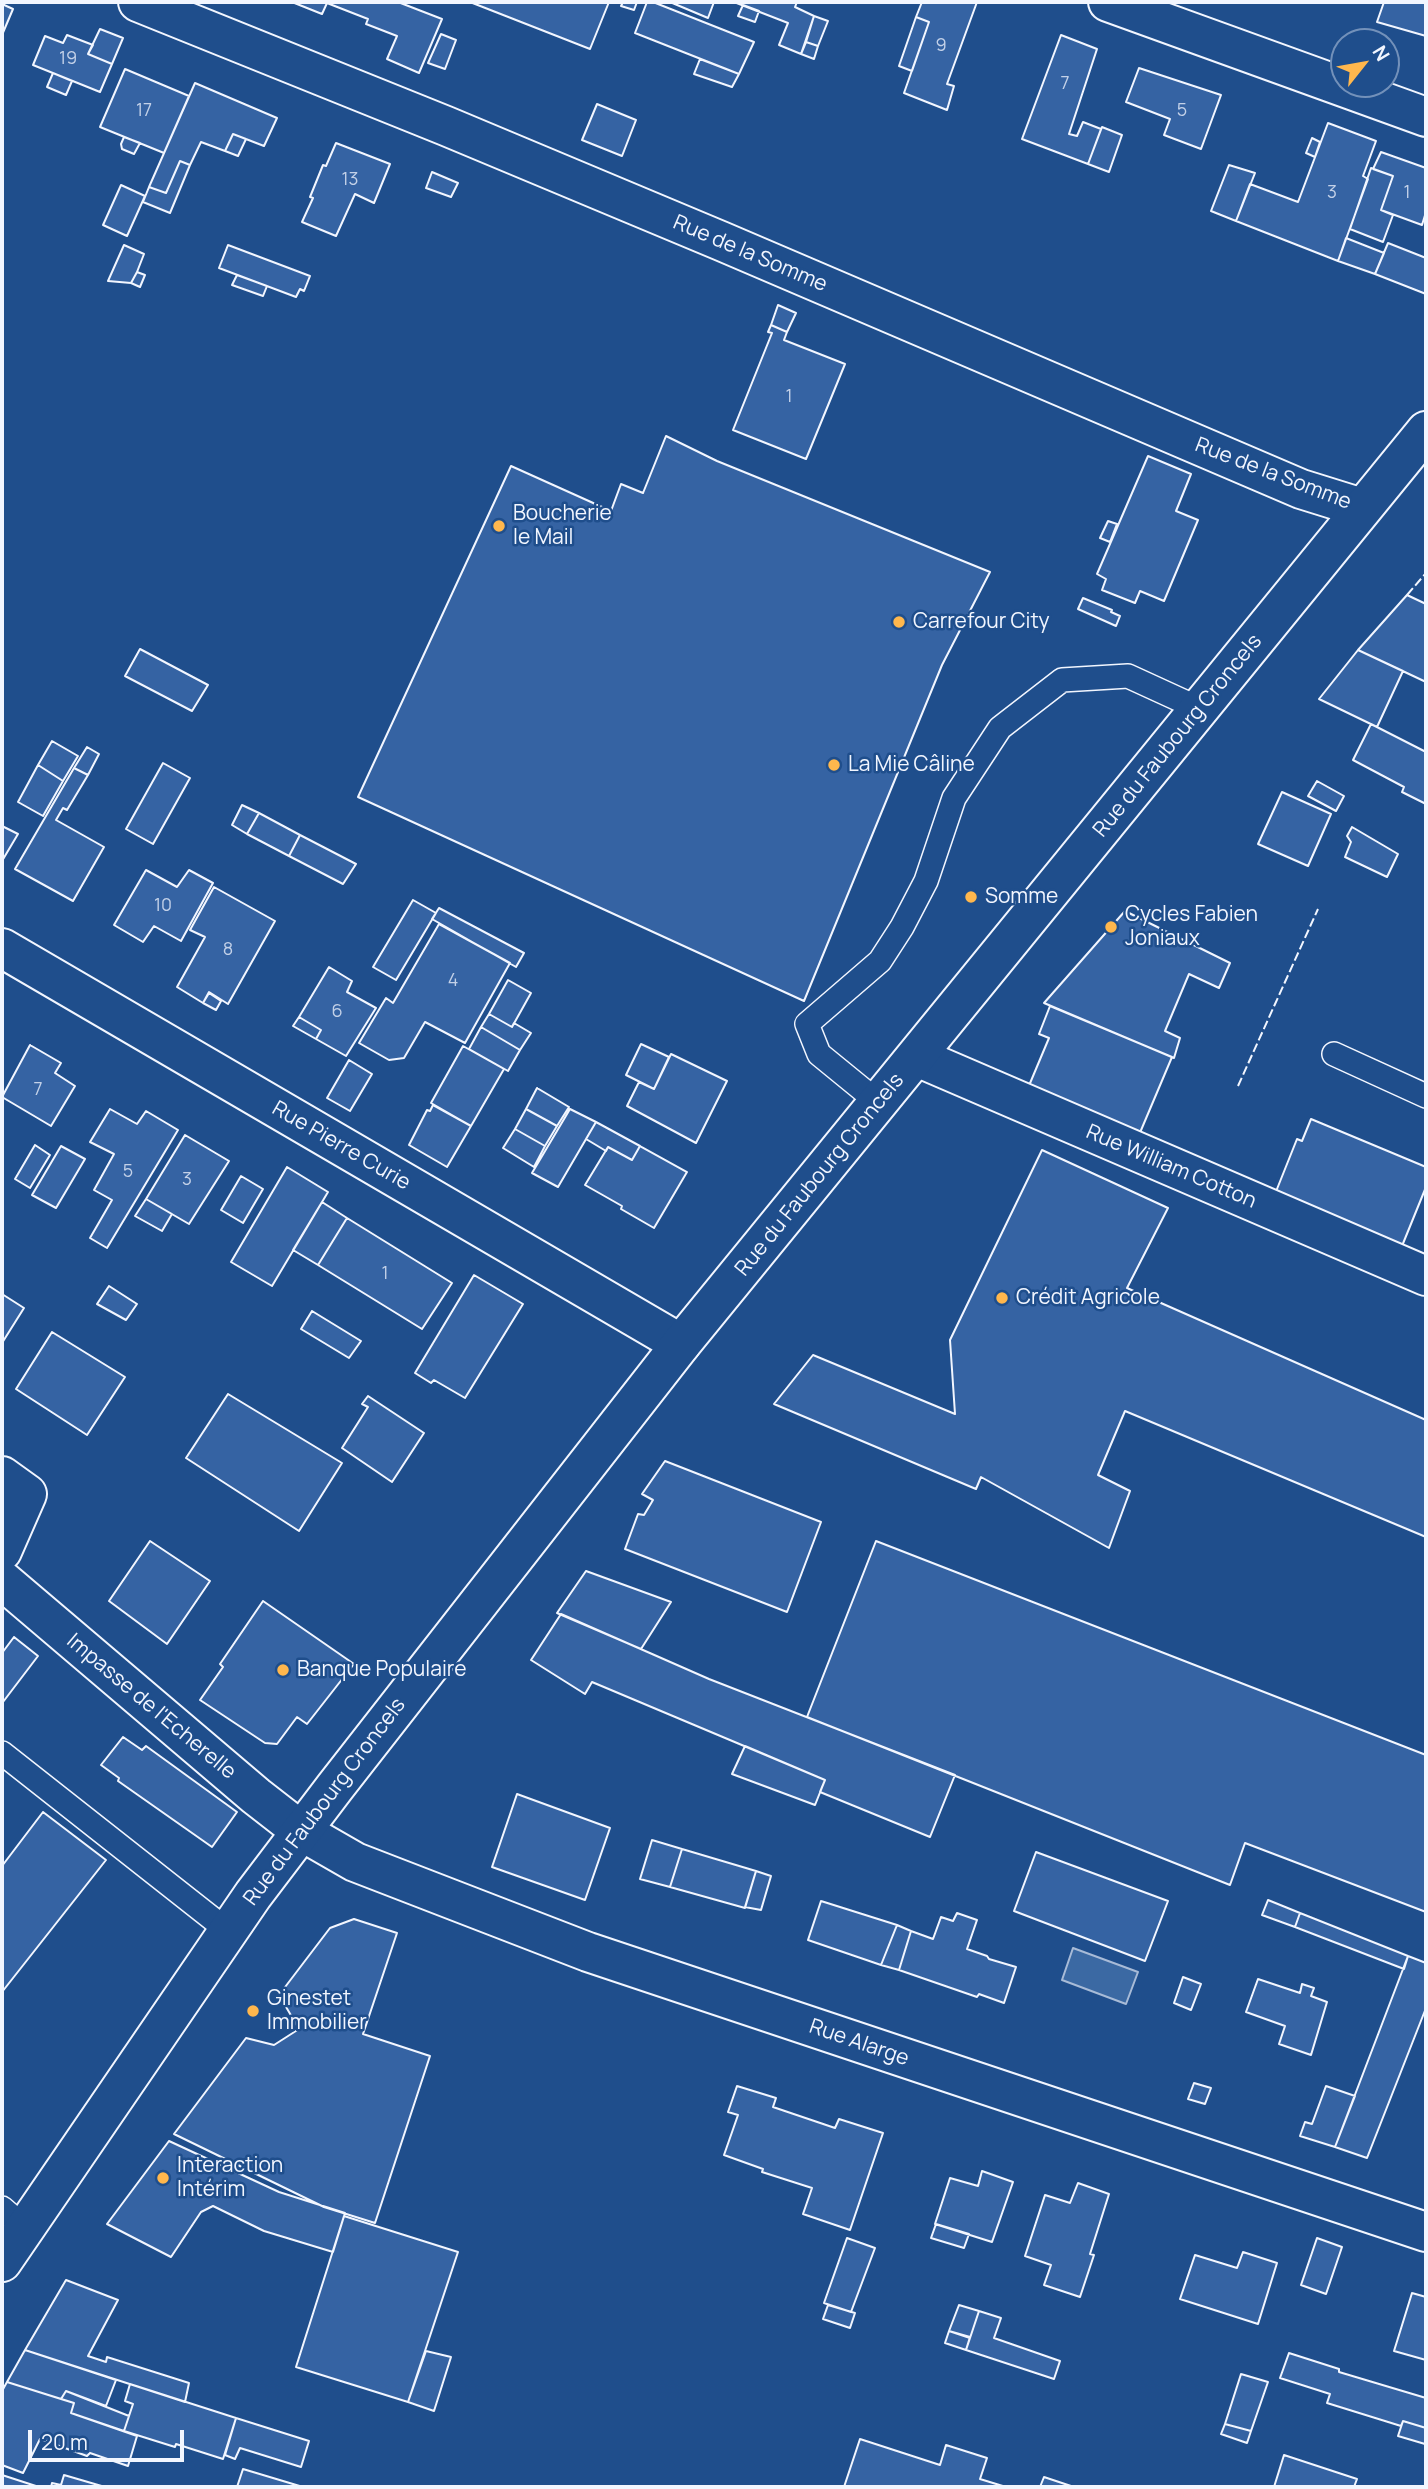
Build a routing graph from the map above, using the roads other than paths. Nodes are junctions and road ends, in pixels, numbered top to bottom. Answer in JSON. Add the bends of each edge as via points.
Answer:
{"nodes":[{"id":1,"x":138,"y":2,"type":"edge"},
{"id":2,"x":1108,"y":2,"type":"edge"},
{"id":3,"x":1426,"y":117,"type":"edge"},
{"id":4,"x":1426,"y":431,"type":"edge"},
{"id":5,"x":1362,"y":508,"type":"junction"},
{"id":6,"x":1200,"y":709,"type":"junction"},
{"id":7,"x":2,"y":948,"type":"edge"},
{"id":8,"x":1334,"y":1054,"type":"dead end"},
{"id":9,"x":917,"y":1057,"type":"junction"},
{"id":10,"x":1426,"y":1096,"type":"edge"},
{"id":11,"x":879,"y":1103,"type":"junction"},
{"id":12,"x":1426,"y":1276,"type":"edge"},
{"id":13,"x":681,"y":1344,"type":"junction"},
{"id":14,"x":2,"y":1476,"type":"edge"},
{"id":15,"x":2,"y":1551,"type":"edge"},
{"id":16,"x":2,"y":1580,"type":"edge"},
{"id":17,"x":2,"y":1753,"type":"edge"},
{"id":18,"x":301,"y":1831,"type":"junction"},
{"id":19,"x":228,"y":1931,"type":"junction"},
{"id":20,"x":13,"y":2218,"type":"edge"},
{"id":21,"x":1426,"y":2232,"type":"edge"},
{"id":22,"x":2,"y":2262,"type":"edge"}],
"edges":[{"from":1,"to":5,"type":"street","name":"Rue de la Somme","via":[[496,146],[1301,489]]},
{"from":2,"to":3,"type":"street"},
{"from":4,"to":5,"type":"street","name":"Rue du Faubourg Croncels"},
{"from":5,"to":6,"type":"street","name":"Rue du Faubourg Croncels"},
{"from":6,"to":9,"type":"street","name":"Rue du Faubourg Croncels"},
{"from":6,"to":11,"type":"lane","via":[[1128,676],[1062,680],[1000,728],[954,798],[926,881],[880,961],[807,1024],[819,1054]]},
{"from":7,"to":13,"type":"street","name":"Rue Pierre Curie"},
{"from":8,"to":10,"type":"lane"},
{"from":9,"to":11,"type":"street","name":"Rue du Faubourg Croncels"},
{"from":9,"to":12,"type":"street","name":"Rue William Cotton"},
{"from":11,"to":13,"type":"street","name":"Rue du Faubourg Croncels"},
{"from":13,"to":18,"type":"street","name":"Rue du Faubourg Croncels"},
{"from":14,"to":15,"type":"street","via":[[27,1494]]},
{"from":16,"to":18,"type":"street","name":"Impasse de l'Echerelle"},
{"from":17,"to":19,"type":"lane"},
{"from":18,"to":19,"type":"street","name":"Rue du Faubourg Croncels"},
{"from":18,"to":21,"type":"street","name":"Rue Alarge","via":[[355,1862],[588,1952]]},
{"from":19,"to":20,"type":"street","name":"Rue du Faubourg Croncels"},
{"from":20,"to":22,"type":"street","name":"Rue du Faubourg Croncels"}]}
